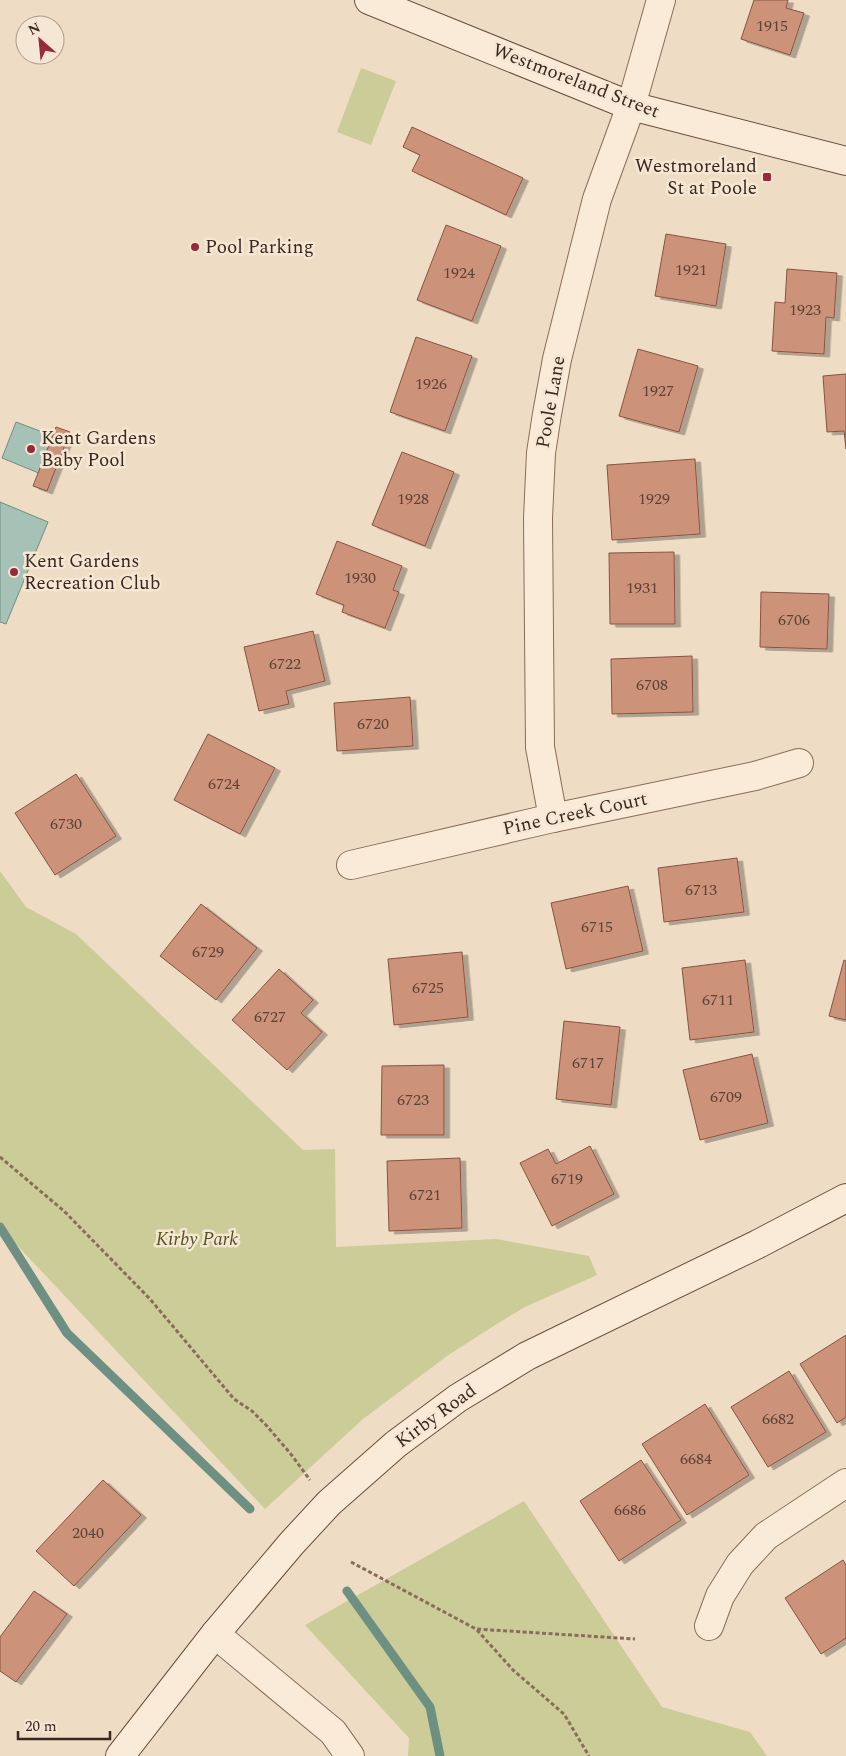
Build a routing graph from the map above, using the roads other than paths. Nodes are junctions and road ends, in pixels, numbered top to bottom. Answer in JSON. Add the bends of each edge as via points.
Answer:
{"nodes":[{"id":1,"x":369,"y":0,"type":"edge"},
{"id":2,"x":660,"y":0,"type":"edge"},
{"id":3,"x":630,"y":106,"type":"junction"},
{"id":4,"x":846,"y":160,"type":"edge"},
{"id":5,"x":799,"y":763,"type":"dead end"},
{"id":6,"x":553,"y":818,"type":"junction"},
{"id":7,"x":351,"y":865,"type":"dead end"},
{"id":8,"x":846,"y":1198,"type":"edge"},
{"id":9,"x":846,"y":1483,"type":"edge"},
{"id":10,"x":709,"y":1626,"type":"dead end"},
{"id":11,"x":215,"y":1634,"type":"junction"},
{"id":12,"x":120,"y":1756,"type":"edge"},
{"id":13,"x":350,"y":1756,"type":"edge"}],
"edges":[{"from":1,"to":3,"type":"street","name":"Westmoreland Street"},
{"from":2,"to":3,"type":"street","name":"Poole Lane"},
{"from":3,"to":4,"type":"street","name":"Westmoreland Street"},
{"from":3,"to":6,"type":"street","name":"Poole Lane","via":[[598,199],[557,359],[542,453],[538,518],[540,747]]},
{"from":5,"to":6,"type":"street","name":"Pine Creek Court","via":[[755,776]]},
{"from":6,"to":7,"type":"street","name":"Pine Creek Court"},
{"from":8,"to":11,"type":"street","name":"Kirby Road","via":[[527,1356],[458,1398],[396,1444],[329,1503]]},
{"from":9,"to":10,"type":"street","via":[[766,1536],[740,1564],[720,1596]]},
{"from":11,"to":12,"type":"street","name":"Kirby Road"},
{"from":11,"to":13,"type":"street","via":[[333,1732]]}]}
